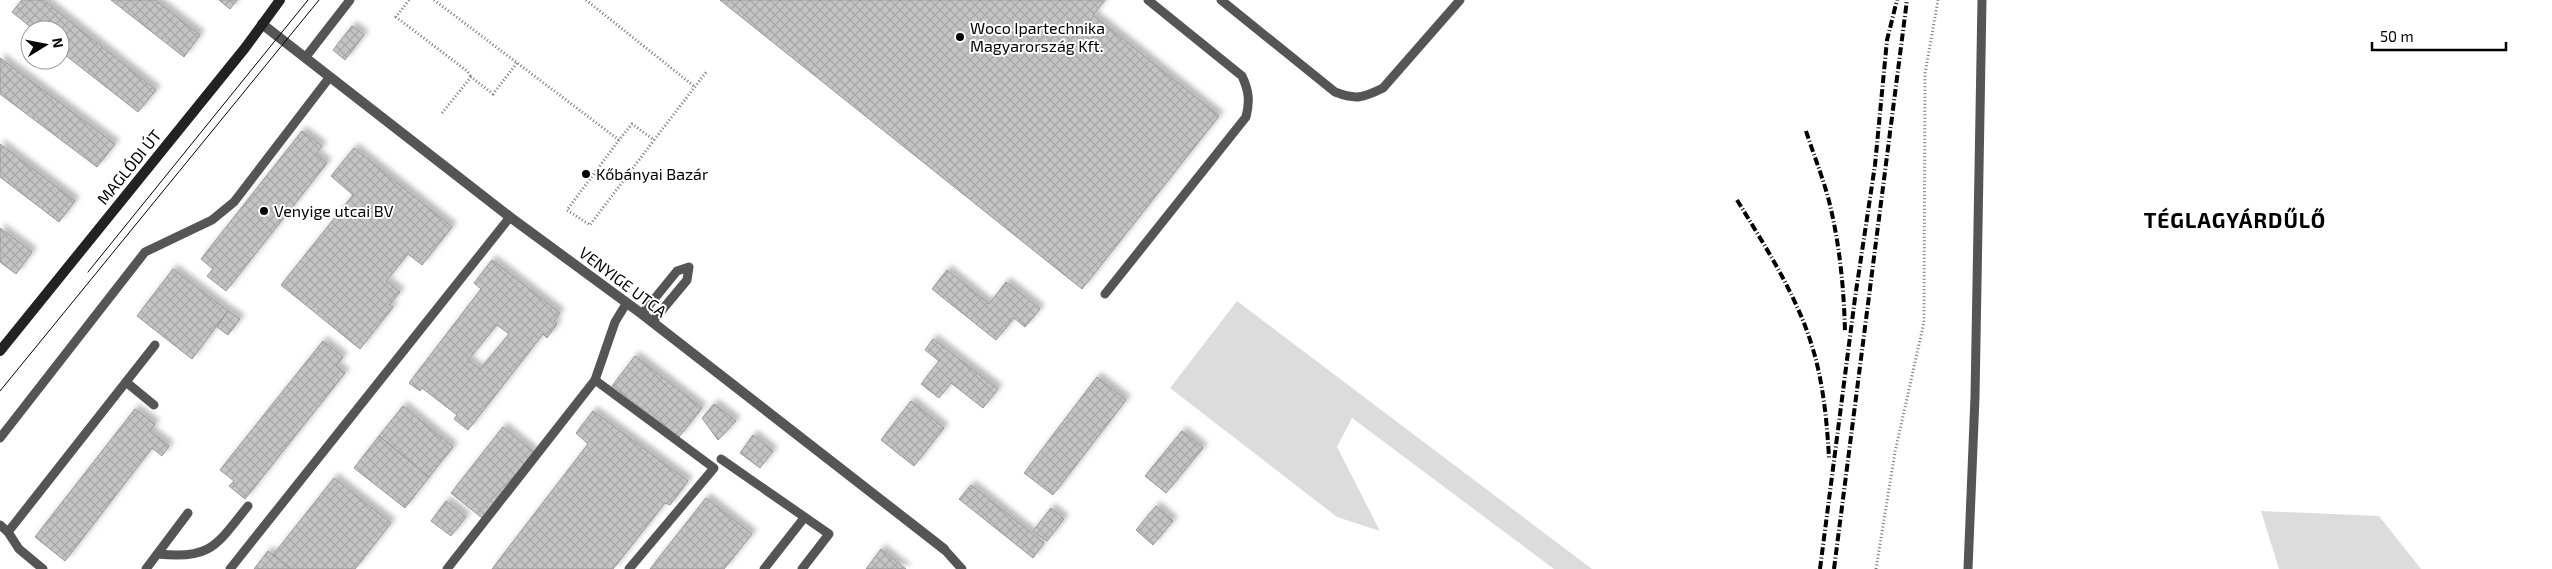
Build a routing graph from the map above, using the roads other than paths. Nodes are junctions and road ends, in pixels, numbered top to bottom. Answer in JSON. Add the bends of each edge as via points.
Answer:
{"nodes":[{"id":1,"x":280,"y":0,"type":"edge"},
{"id":2,"x":350,"y":0,"type":"edge"},
{"id":3,"x":1148,"y":0,"type":"edge"},
{"id":4,"x":1221,"y":0,"type":"edge"},
{"id":5,"x":1460,"y":0,"type":"edge"},
{"id":6,"x":1982,"y":0,"type":"edge"},
{"id":7,"x":262,"y":24,"type":"junction"},
{"id":8,"x":305,"y":58,"type":"junction"},
{"id":9,"x":329,"y":78,"type":"junction"},
{"id":10,"x":510,"y":217,"type":"junction"},
{"id":11,"x":1105,"y":294,"type":"dead end"},
{"id":12,"x":626,"y":304,"type":"junction"},
{"id":13,"x":642,"y":314,"type":"junction"},
{"id":14,"x":652,"y":322,"type":"junction"},
{"id":15,"x":155,"y":345,"type":"dead end"},
{"id":16,"x":0,"y":351,"type":"edge"},
{"id":17,"x":595,"y":380,"type":"junction"},
{"id":18,"x":126,"y":382,"type":"junction"},
{"id":19,"x":154,"y":405,"type":"dead end"},
{"id":20,"x":0,"y":438,"type":"edge"},
{"id":21,"x":720,"y":459,"type":"dead end"},
{"id":22,"x":248,"y":506,"type":"dead end"},
{"id":23,"x":188,"y":513,"type":"dead end"},
{"id":24,"x":804,"y":518,"type":"junction"},
{"id":25,"x":0,"y":525,"type":"edge"},
{"id":26,"x":8,"y":532,"type":"junction"},
{"id":27,"x":944,"y":549,"type":"joint"},
{"id":28,"x":158,"y":554,"type":"junction"},
{"id":29,"x":44,"y":569,"type":"edge"},
{"id":30,"x":146,"y":569,"type":"edge"},
{"id":31,"x":230,"y":569,"type":"edge"},
{"id":32,"x":447,"y":569,"type":"edge"},
{"id":33,"x":629,"y":569,"type":"edge"},
{"id":34,"x":764,"y":569,"type":"edge"},
{"id":35,"x":802,"y":569,"type":"edge"},
{"id":36,"x":962,"y":569,"type":"edge"},
{"id":37,"x":1968,"y":569,"type":"edge"}],
"edges":[{"from":1,"to":7,"type":"street","name":"MAGLÓDI ÚT"},
{"from":2,"to":8,"type":"lane"},
{"from":3,"to":11,"type":"lane","via":[[1242,76],[1249,90],[1249,104],[1246,117]]},
{"from":4,"to":5,"type":"lane","via":[[1335,92],[1352,99],[1368,96],[1383,88]]},
{"from":6,"to":37,"type":"lane","via":[[1975,388]]},
{"from":7,"to":8,"type":"street","name":"VENYIGE UTCA"},
{"from":7,"to":16,"type":"street","name":"MAGLÓDI ÚT"},
{"from":8,"to":9,"type":"street","name":"VENYIGE UTCA"},
{"from":9,"to":10,"type":"street","name":"VENYIGE UTCA"},
{"from":9,"to":20,"type":"lane","via":[[234,202],[222,213],[145,252]]},
{"from":10,"to":12,"type":"street","name":"VENYIGE UTCA"},
{"from":10,"to":31,"type":"lane"},
{"from":12,"to":13,"type":"street","name":"VENYIGE UTCA"},
{"from":12,"to":17,"type":"lane","via":[[615,322]]},
{"from":13,"to":14,"type":"street","name":"VENYIGE UTCA"},
{"from":13,"to":14,"type":"lane","via":[[677,270],[690,267],[687,280]]},
{"from":14,"to":27,"type":"street","name":"VENYIGE UTCA"},
{"from":15,"to":18,"type":"lane"},
{"from":17,"to":32,"type":"lane"},
{"from":17,"to":33,"type":"lane","via":[[714,468]]},
{"from":18,"to":19,"type":"lane"},
{"from":18,"to":26,"type":"lane"},
{"from":21,"to":24,"type":"lane"},
{"from":22,"to":28,"type":"lane","via":[[217,544],[208,550],[178,556]]},
{"from":23,"to":28,"type":"lane"},
{"from":24,"to":34,"type":"lane"},
{"from":24,"to":35,"type":"lane","via":[[829,534]]},
{"from":25,"to":26,"type":"lane"},
{"from":26,"to":29,"type":"lane","via":[[19,549]]},
{"from":27,"to":36,"type":"lane","name":"VENYIGE UTCA"},
{"from":28,"to":30,"type":"lane"}]}
